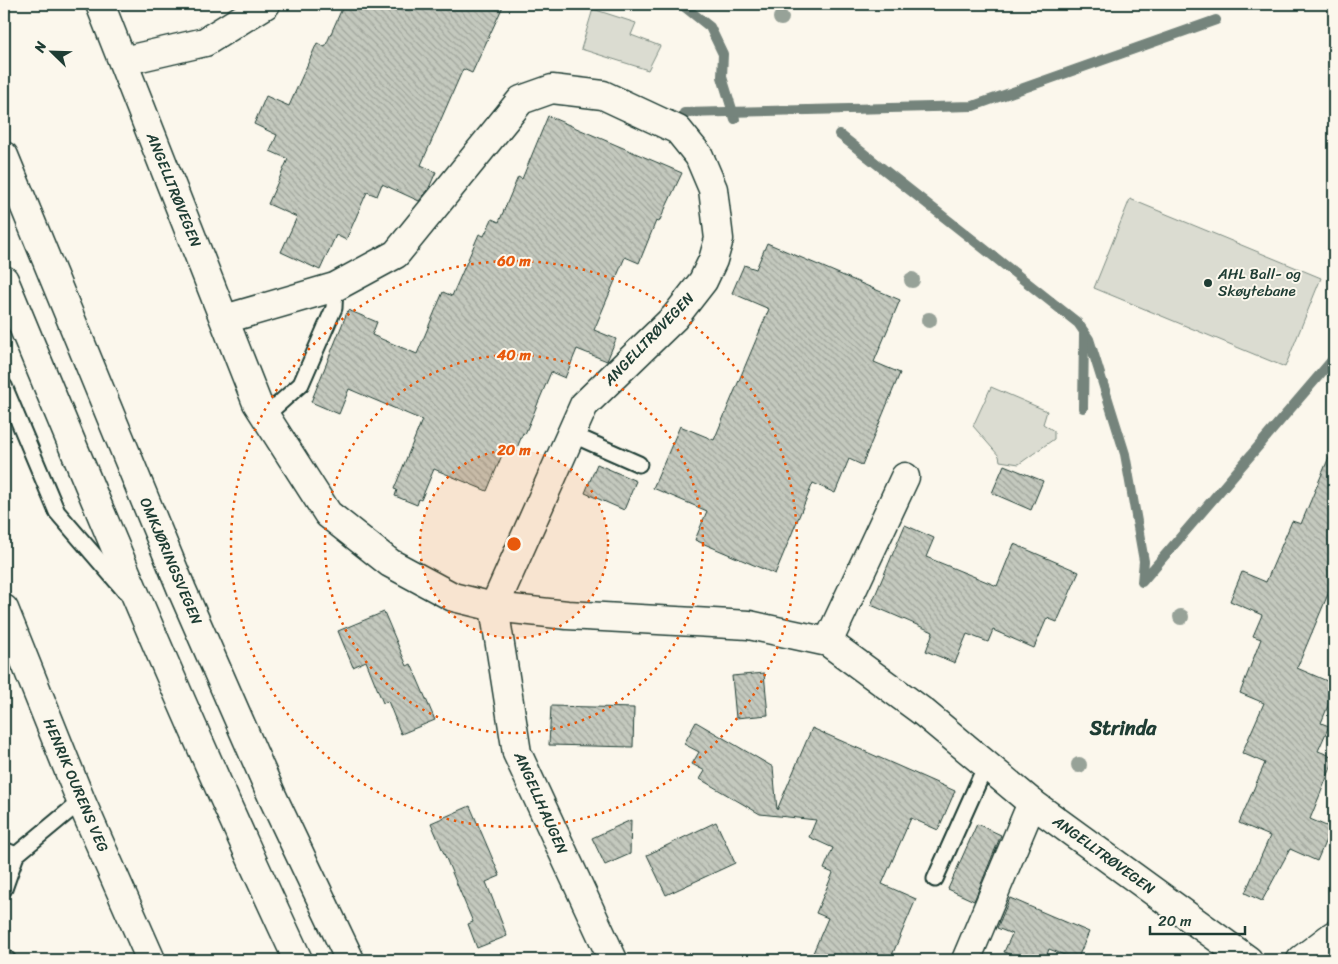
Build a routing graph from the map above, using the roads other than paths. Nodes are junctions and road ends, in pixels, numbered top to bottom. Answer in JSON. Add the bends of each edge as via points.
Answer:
{"nodes":[{"id":1,"x":100,"y":4,"type":"edge"},
{"id":2,"x":266,"y":4,"type":"edge"},
{"id":3,"x":123,"y":61,"type":"junction"},
{"id":4,"x":4,"y":156,"type":"edge"},
{"id":5,"x":4,"y":280,"type":"edge"},
{"id":6,"x":334,"y":287,"type":"junction"},
{"id":7,"x":225,"y":319,"type":"junction"},
{"id":8,"x":4,"y":386,"type":"edge"},
{"id":9,"x":265,"y":416,"type":"junction"},
{"id":10,"x":571,"y":434,"type":"junction"},
{"id":11,"x":639,"y":464,"type":"dead end"},
{"id":12,"x":905,"y":477,"type":"dead end"},
{"id":13,"x":139,"y":607,"type":"junction"},
{"id":14,"x":494,"y":607,"type":"junction"},
{"id":15,"x":4,"y":609,"type":"edge"},
{"id":16,"x":828,"y":642,"type":"junction"},
{"id":17,"x":986,"y":765,"type":"junction"},
{"id":18,"x":81,"y":801,"type":"junction"},
{"id":19,"x":1032,"y":803,"type":"junction"},
{"id":20,"x":10,"y":852,"type":"edge"},
{"id":21,"x":935,"y":879,"type":"dead end"},
{"id":22,"x":4,"y":888,"type":"edge"},
{"id":23,"x":1334,"y":935,"type":"edge"},
{"id":24,"x":4,"y":957,"type":"edge"},
{"id":25,"x":8,"y":960,"type":"edge"},
{"id":26,"x":151,"y":960,"type":"edge"},
{"id":27,"x":298,"y":960,"type":"edge"},
{"id":28,"x":350,"y":960,"type":"edge"},
{"id":29,"x":613,"y":960,"type":"edge"},
{"id":30,"x":966,"y":960,"type":"edge"},
{"id":31,"x":1248,"y":960,"type":"edge"},
{"id":32,"x":1300,"y":960,"type":"edge"}],
"edges":[{"from":1,"to":3,"type":"main road","name":"ANGELLTRØVEGEN"},
{"from":2,"to":3,"type":"main road","via":[[205,42]]},
{"from":3,"to":7,"type":"main road","name":"ANGELLTRØVEGEN"},
{"from":4,"to":28,"type":"main road","name":"OMKJØRINGSVEGEN","via":[[186,599]]},
{"from":5,"to":13,"type":"main road"},
{"from":6,"to":7,"type":"main road","name":"ANGELLTRØVEGEN"},
{"from":6,"to":9,"type":"lane","via":[[334,308],[301,384]]},
{"from":6,"to":10,"type":"main road","name":"ANGELLTRØVEGEN","via":[[396,254],[521,100],[552,90],[603,95],[678,130],[699,156],[713,188],[719,238],[713,260],[703,281],[675,316],[584,405]]},
{"from":7,"to":9,"type":"main road","name":"ANGELLTRØVEGEN","via":[[256,403]]},
{"from":8,"to":13,"type":"lane","via":[[57,512]]},
{"from":9,"to":14,"type":"main road","name":"ANGELLTRØVEGEN","via":[[328,514],[398,567],[453,597]]},
{"from":10,"to":11,"type":"lane"},
{"from":10,"to":14,"type":"main road","name":"ANGELLTRØVEGEN"},
{"from":12,"to":16,"type":"main road"},
{"from":13,"to":27,"type":"main road"},
{"from":14,"to":16,"type":"main road","name":"ANGELLTRØVEGEN","via":[[567,615],[749,625]]},
{"from":14,"to":29,"type":"main road","name":"ANGELLHAUGEN","via":[[517,753]]},
{"from":15,"to":18,"type":"main road","name":"HENRIK OURENS VEG"},
{"from":16,"to":17,"type":"main road","name":"ANGELLTRØVEGEN","via":[[923,712]]},
{"from":17,"to":19,"type":"main road","name":"ANGELLTRØVEGEN"},
{"from":17,"to":21,"type":"lane"},
{"from":18,"to":20,"type":"lane"},
{"from":18,"to":26,"type":"main road","name":"HENRIK OURENS VEG"},
{"from":19,"to":30,"type":"main road"},
{"from":19,"to":31,"type":"main road","name":"ANGELLTRØVEGEN"},
{"from":20,"to":22,"type":"lane"},
{"from":23,"to":32,"type":"main road"},
{"from":24,"to":25,"type":"lane"}]}
